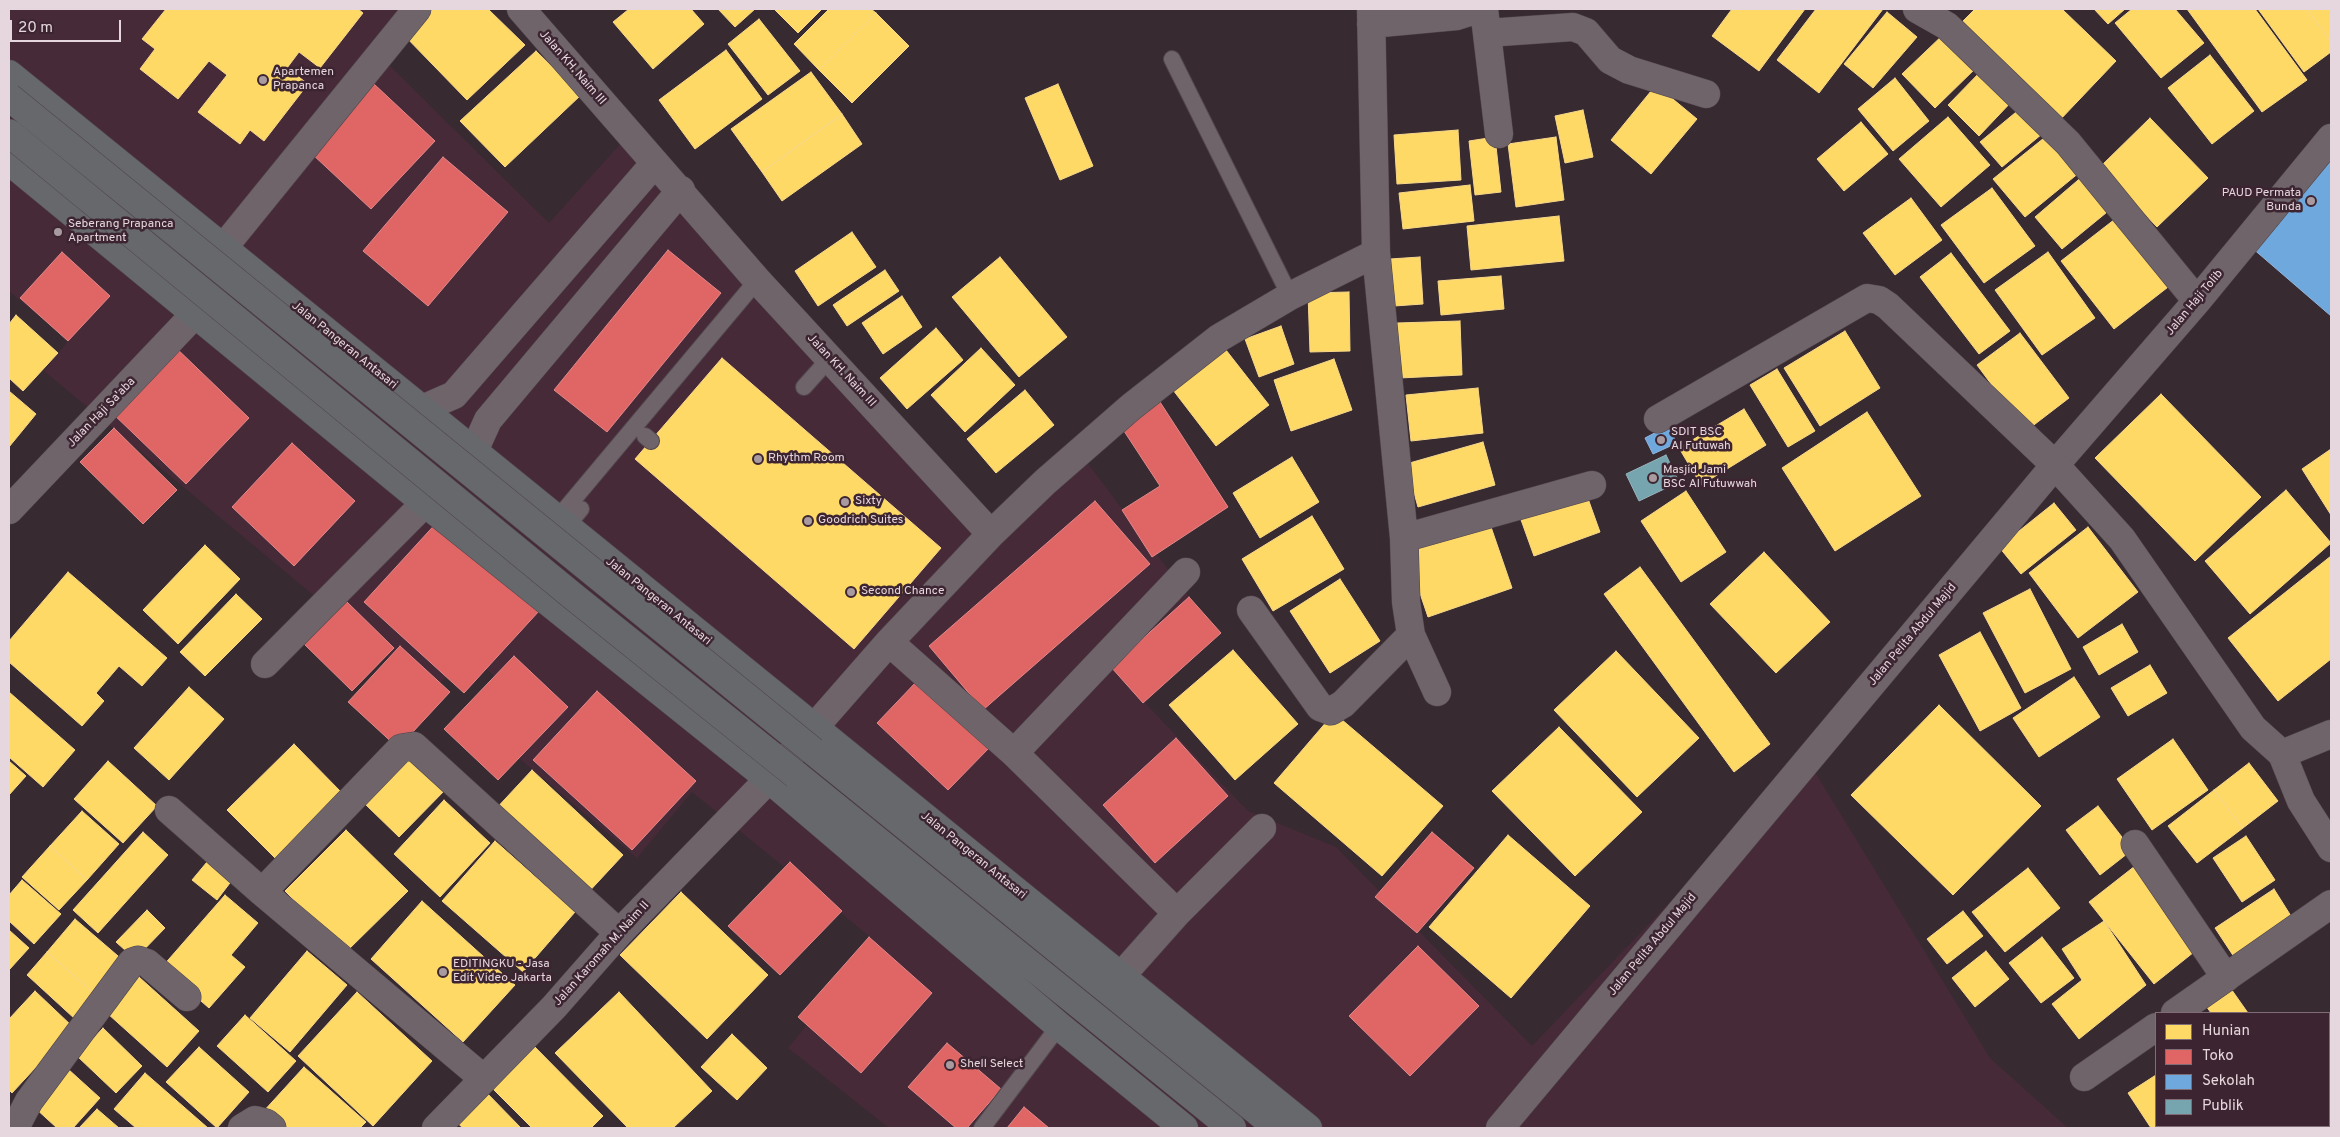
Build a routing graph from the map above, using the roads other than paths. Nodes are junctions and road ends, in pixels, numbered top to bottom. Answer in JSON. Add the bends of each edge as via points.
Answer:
{"nodes":[{"id":1,"x":417,"y":9,"type":"edge"},
{"id":2,"x":521,"y":9,"type":"edge"},
{"id":3,"x":1917,"y":9,"type":"edge"},
{"id":4,"x":1371,"y":16,"type":"edge"},
{"id":5,"x":1484,"y":17,"type":"edge"},
{"id":6,"x":1172,"y":59,"type":"dead end"},
{"id":7,"x":9,"y":74,"type":"edge"},
{"id":8,"x":1706,"y":94,"type":"dead end"},
{"id":9,"x":9,"y":97,"type":"edge"},
{"id":10,"x":9,"y":133,"type":"edge"},
{"id":11,"x":1499,"y":134,"type":"dead end"},
{"id":12,"x":2331,"y":138,"type":"edge"},
{"id":13,"x":9,"y":161,"type":"edge"},
{"id":14,"x":655,"y":163,"type":"junction"},
{"id":15,"x":681,"y":190,"type":"junction"},
{"id":16,"x":223,"y":248,"type":"junction"},
{"id":17,"x":1376,"y":253,"type":"junction"},
{"id":18,"x":749,"y":290,"type":"dead end"},
{"id":19,"x":1290,"y":296,"type":"junction"},
{"id":20,"x":2197,"y":302,"type":"junction"},
{"id":21,"x":194,"y":315,"type":"junction"},
{"id":22,"x":830,"y":358,"type":"junction"},
{"id":23,"x":804,"y":387,"type":"dead end"},
{"id":24,"x":422,"y":409,"type":"junction"},
{"id":25,"x":1658,"y":419,"type":"dead end"},
{"id":26,"x":474,"y":451,"type":"junction"},
{"id":27,"x":2055,"y":465,"type":"junction"},
{"id":28,"x":1592,"y":485,"type":"dead end"},
{"id":29,"x":425,"y":503,"type":"junction"},
{"id":30,"x":9,"y":510,"type":"edge"},
{"id":31,"x":568,"y":518,"type":"junction"},
{"id":32,"x":991,"y":534,"type":"junction"},
{"id":33,"x":1404,"y":538,"type":"junction"},
{"id":34,"x":1186,"y":572,"type":"dead end"},
{"id":35,"x":1252,"y":610,"type":"dead end"},
{"id":36,"x":1411,"y":635,"type":"junction"},
{"id":37,"x":889,"y":642,"type":"junction"},
{"id":38,"x":265,"y":664,"type":"dead end"},
{"id":39,"x":1437,"y":692,"type":"dead end"},
{"id":40,"x":813,"y":726,"type":"junction"},
{"id":41,"x":2331,"y":734,"type":"edge"},
{"id":42,"x":1014,"y":753,"type":"junction"},
{"id":43,"x":2282,"y":754,"type":"junction"},
{"id":44,"x":769,"y":779,"type":"junction"},
{"id":45,"x":169,"y":810,"type":"dead end"},
{"id":46,"x":1262,"y":828,"type":"dead end"},
{"id":47,"x":2135,"y":844,"type":"dead end"},
{"id":48,"x":2331,"y":848,"type":"edge"},
{"id":49,"x":262,"y":892,"type":"junction"},
{"id":50,"x":2331,"y":904,"type":"edge"},
{"id":51,"x":1178,"y":913,"type":"junction"},
{"id":52,"x":619,"y":933,"type":"junction"},
{"id":53,"x":1121,"y":976,"type":"junction"},
{"id":54,"x":2226,"y":978,"type":"junction"},
{"id":55,"x":187,"y":997,"type":"dead end"},
{"id":56,"x":2176,"y":1012,"type":"edge"},
{"id":57,"x":1060,"y":1026,"type":"junction"},
{"id":58,"x":2155,"y":1027,"type":"edge"},
{"id":59,"x":2084,"y":1077,"type":"dead end"},
{"id":60,"x":484,"y":1079,"type":"junction"},
{"id":61,"x":15,"y":1128,"type":"edge"},
{"id":62,"x":242,"y":1128,"type":"edge"},
{"id":63,"x":272,"y":1128,"type":"edge"},
{"id":64,"x":436,"y":1128,"type":"edge"},
{"id":65,"x":982,"y":1128,"type":"edge"},
{"id":66,"x":1184,"y":1128,"type":"edge"},
{"id":67,"x":1232,"y":1128,"type":"edge"},
{"id":68,"x":1278,"y":1128,"type":"edge"},
{"id":69,"x":1308,"y":1128,"type":"edge"},
{"id":70,"x":1500,"y":1128,"type":"edge"}],
"edges":[{"from":1,"to":16,"type":"street"},
{"from":2,"to":14,"type":"street","name":"Jalan KH. Naim III"},
{"from":3,"to":20,"type":"street","via":[[1947,26],[2068,143]]},
{"from":4,"to":5,"type":"street"},
{"from":4,"to":17,"type":"street"},
{"from":5,"to":8,"type":"street","via":[[1572,27],[1586,32],[1610,60],[1629,70]]},
{"from":5,"to":11,"type":"street"},
{"from":6,"to":19,"type":"lane"},
{"from":7,"to":16,"type":"main road","name":"Jalan Pangeran Antasari"},
{"from":9,"to":68,"type":"main road","bridge":true},
{"from":10,"to":67,"type":"main road","bridge":true,"via":[[574,597]]},
{"from":12,"to":20,"type":"street","name":"Jalan Haji Tolib"},
{"from":13,"to":21,"type":"main road"},
{"from":14,"to":15,"type":"street","name":"Jalan KH. Naim III"},
{"from":14,"to":24,"type":"street","via":[[454,395]]},
{"from":15,"to":22,"type":"street","name":"Jalan KH. Naim III","via":[[757,280]]},
{"from":15,"to":26,"type":"street","via":[[488,420]]},
{"from":16,"to":24,"type":"main road","name":"Jalan Pangeran Antasari"},
{"from":17,"to":19,"type":"street"},
{"from":17,"to":33,"type":"street"},
{"from":18,"to":31,"type":"lane"},
{"from":19,"to":32,"type":"street","via":[[1219,338],[1131,406]]},
{"from":20,"to":27,"type":"street","name":"Jalan Haji Tolib"},
{"from":21,"to":29,"type":"main road"},
{"from":21,"to":30,"type":"street","name":"Jalan Haji Sa'aba"},
{"from":22,"to":23,"type":"lane"},
{"from":22,"to":32,"type":"street","name":"Jalan KH. Naim III"},
{"from":24,"to":26,"type":"main road","name":"Jalan Pangeran Antasari"},
{"from":25,"to":27,"type":"street","via":[[1867,298],[1888,306]]},
{"from":26,"to":31,"type":"main road","name":"Jalan Pangeran Antasari"},
{"from":27,"to":43,"type":"street","via":[[2122,539],[2253,728]]},
{"from":27,"to":70,"type":"street","name":"Jalan Pelita Abdul Majid"},
{"from":28,"to":33,"type":"street"},
{"from":29,"to":38,"type":"street"},
{"from":29,"to":44,"type":"main road"},
{"from":31,"to":40,"type":"main road","name":"Jalan Pangeran Antasari"},
{"from":32,"to":37,"type":"street"},
{"from":33,"to":36,"type":"street","via":[[1406,602]]},
{"from":34,"to":42,"type":"street"},
{"from":35,"to":36,"type":"street","via":[[1320,707],[1331,711],[1343,704]]},
{"from":36,"to":39,"type":"street"},
{"from":37,"to":40,"type":"street"},
{"from":37,"to":42,"type":"street"},
{"from":40,"to":44,"type":"street","name":"Jalan Karomah M. Naim II"},
{"from":40,"to":53,"type":"main road","name":"Jalan Pangeran Antasari"},
{"from":41,"to":43,"type":"street"},
{"from":42,"to":51,"type":"street"},
{"from":43,"to":48,"type":"street","via":[[2301,800]]},
{"from":44,"to":52,"type":"street","name":"Jalan Karomah M. Naim II"},
{"from":44,"to":57,"type":"main road"},
{"from":45,"to":49,"type":"street"},
{"from":46,"to":51,"type":"street"},
{"from":47,"to":54,"type":"street"},
{"from":49,"to":52,"type":"street","via":[[401,748],[414,746]]},
{"from":49,"to":60,"type":"street"},
{"from":50,"to":54,"type":"street"},
{"from":51,"to":53,"type":"street"},
{"from":52,"to":60,"type":"street","name":"Jalan Karomah M. Naim II","via":[[554,1007]]},
{"from":53,"to":69,"type":"main road","name":"Jalan Pangeran Antasari"},
{"from":54,"to":56,"type":"street"},
{"from":55,"to":61,"type":"street","via":[[147,962],[132,962],[29,1101]]},
{"from":57,"to":65,"type":"lane"},
{"from":57,"to":66,"type":"main road"},
{"from":58,"to":59,"type":"street"},
{"from":60,"to":64,"type":"street","name":"Jalan Karomah M. Naim II"},
{"from":62,"to":63,"type":"street","via":[[255,1120]]}]}
